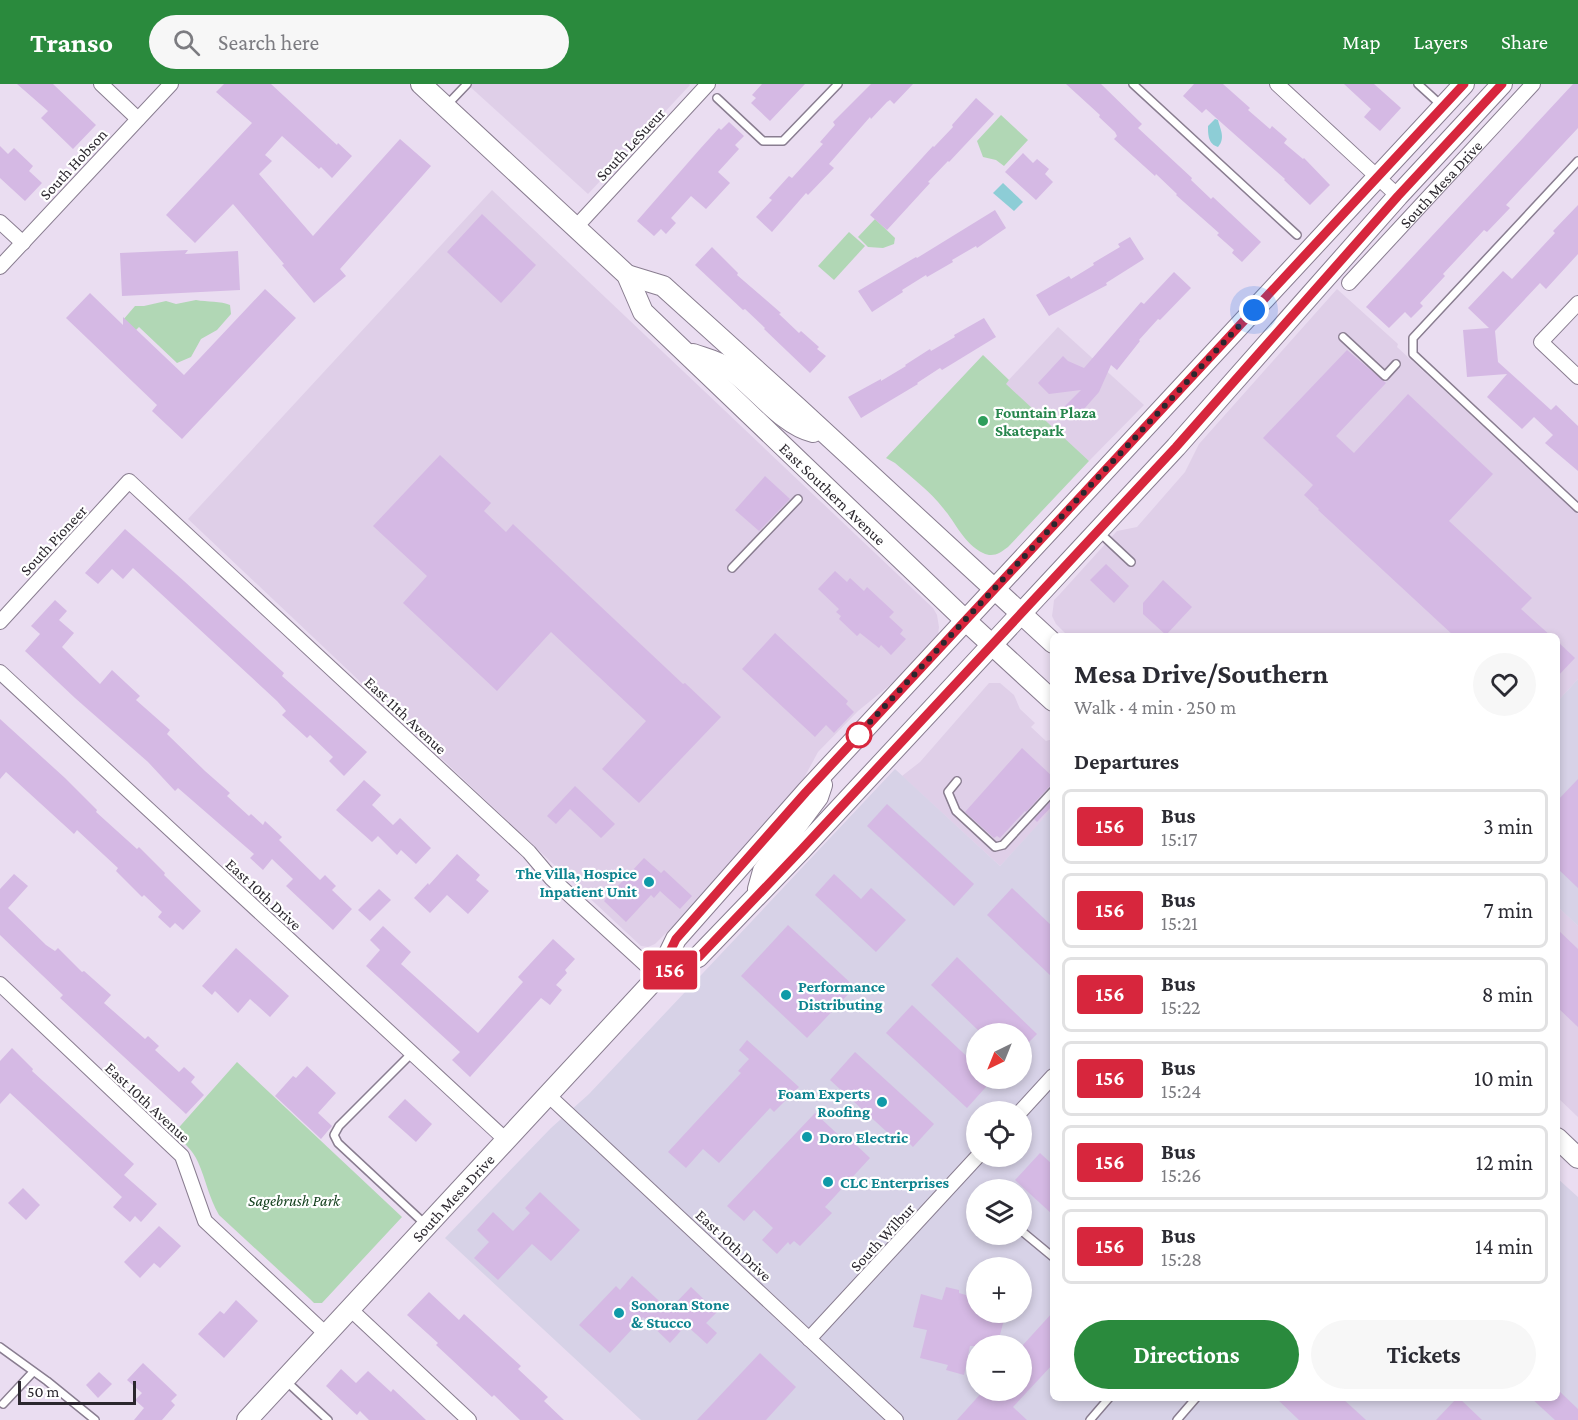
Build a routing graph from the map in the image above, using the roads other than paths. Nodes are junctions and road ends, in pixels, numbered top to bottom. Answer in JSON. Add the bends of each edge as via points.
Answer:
{"nodes":[{"id":1,"x":101,"y":84,"type":"edge"},
{"id":2,"x":171,"y":84,"type":"edge"},
{"id":3,"x":421,"y":84,"type":"edge"},
{"id":4,"x":467,"y":84,"type":"edge"},
{"id":5,"x":708,"y":84,"type":"edge"},
{"id":6,"x":838,"y":84,"type":"edge"},
{"id":7,"x":1133,"y":84,"type":"edge"},
{"id":8,"x":1278,"y":84,"type":"edge"},
{"id":9,"x":1418,"y":84,"type":"edge"},
{"id":10,"x":1464,"y":84,"type":"edge"},
{"id":11,"x":1502,"y":84,"type":"edge"},
{"id":12,"x":1533,"y":84,"type":"edge"},
{"id":13,"x":717,"y":98,"type":"dead end"},
{"id":14,"x":446,"y":107,"type":"junction"},
{"id":15,"x":1443,"y":107,"type":"junction"},
{"id":16,"x":138,"y":119,"type":"junction"},
{"id":17,"x":1578,"y":161,"type":"edge"},
{"id":18,"x":1377,"y":177,"type":"junction"},
{"id":19,"x":1398,"y":196,"type":"junction"},
{"id":20,"x":0,"y":222,"type":"edge"},
{"id":21,"x":576,"y":227,"type":"junction"},
{"id":22,"x":1297,"y":235,"type":"dead end"},
{"id":23,"x":22,"y":243,"type":"junction"},
{"id":24,"x":0,"y":267,"type":"edge"},
{"id":25,"x":627,"y":275,"type":"junction"},
{"id":26,"x":1349,"y":283,"type":"dead end"},
{"id":27,"x":1578,"y":303,"type":"edge"},
{"id":28,"x":1342,"y":337,"type":"dead end"},
{"id":29,"x":685,"y":351,"type":"junction"},
{"id":30,"x":1396,"y":364,"type":"dead end"},
{"id":31,"x":1578,"y":377,"type":"edge"},
{"id":32,"x":827,"y":435,"type":"junction"},
{"id":33,"x":129,"y":481,"type":"joint"},
{"id":34,"x":798,"y":499,"type":"dead end"},
{"id":35,"x":1578,"y":508,"type":"edge"},
{"id":36,"x":1097,"y":531,"type":"junction"},
{"id":37,"x":1131,"y":562,"type":"dead end"},
{"id":38,"x":732,"y":568,"type":"dead end"},
{"id":39,"x":994,"y":588,"type":"junction"},
{"id":40,"x":1021,"y":613,"type":"junction"},
{"id":41,"x":965,"y":620,"type":"junction"},
{"id":42,"x":0,"y":622,"type":"edge"},
{"id":43,"x":1050,"y":640,"type":"edge"},
{"id":44,"x":992,"y":644,"type":"junction"},
{"id":45,"x":0,"y":672,"type":"edge"},
{"id":46,"x":1050,"y":698,"type":"edge"},
{"id":47,"x":828,"y":768,"type":"junction"},
{"id":48,"x":957,"y":781,"type":"dead end"},
{"id":49,"x":1050,"y":794,"type":"edge"},
{"id":50,"x":756,"y":897,"type":"junction"},
{"id":51,"x":658,"y":976,"type":"junction"},
{"id":52,"x":0,"y":984,"type":"edge"},
{"id":53,"x":412,"y":1053,"type":"junction"},
{"id":54,"x":1050,"y":1079,"type":"edge"},
{"id":55,"x":548,"y":1095,"type":"junction"},
{"id":56,"x":1030,"y":1101,"type":"edge"},
{"id":57,"x":506,"y":1140,"type":"junction"},
{"id":58,"x":1560,"y":1141,"type":"edge"},
{"id":59,"x":1578,"y":1158,"type":"edge"},
{"id":60,"x":968,"y":1167,"type":"edge"},
{"id":61,"x":427,"y":1226,"type":"junction"},
{"id":62,"x":1032,"y":1240,"type":"edge"},
{"id":63,"x":1050,"y":1255,"type":"edge"},
{"id":64,"x":350,"y":1309,"type":"junction"},
{"id":65,"x":326,"y":1334,"type":"junction"},
{"id":66,"x":810,"y":1339,"type":"junction"},
{"id":67,"x":0,"y":1347,"type":"edge"},
{"id":68,"x":33,"y":1372,"type":"junction"},
{"id":69,"x":284,"y":1380,"type":"junction"},
{"id":70,"x":1106,"y":1401,"type":"edge"},
{"id":71,"x":1193,"y":1401,"type":"edge"},
{"id":72,"x":3,"y":1404,"type":"dead end"},
{"id":73,"x":95,"y":1420,"type":"edge"},
{"id":74,"x":247,"y":1420,"type":"edge"},
{"id":75,"x":328,"y":1420,"type":"edge"},
{"id":76,"x":469,"y":1420,"type":"edge"},
{"id":77,"x":896,"y":1420,"type":"edge"},
{"id":78,"x":1090,"y":1420,"type":"edge"},
{"id":79,"x":1177,"y":1420,"type":"edge"}],
"edges":[{"from":1,"to":16,"type":"street"},
{"from":2,"to":16,"type":"street","name":"South Hobson"},
{"from":3,"to":14,"type":"main road","name":"East Southern Avenue"},
{"from":4,"to":14,"type":"lane"},
{"from":5,"to":21,"type":"street","name":"South LeSueur"},
{"from":6,"to":13,"type":"lane","via":[[783,141],[763,141]]},
{"from":7,"to":22,"type":"lane"},
{"from":8,"to":18,"type":"street"},
{"from":9,"to":15,"type":"lane"},
{"from":10,"to":15,"type":"main road","name":"South Mesa Drive"},
{"from":11,"to":19,"type":"main road","name":"South Mesa Drive"},
{"from":12,"to":26,"type":"street","name":"South Mesa Drive"},
{"from":14,"to":21,"type":"main road","name":"East Southern Avenue"},
{"from":15,"to":18,"type":"main road","name":"South Mesa Drive"},
{"from":16,"to":23,"type":"street","name":"South Hobson"},
{"from":17,"to":35,"type":"lane","via":[[1413,338],[1413,354]]},
{"from":18,"to":19,"type":"street"},
{"from":18,"to":39,"type":"main road","name":"South Mesa Drive"},
{"from":19,"to":36,"type":"main road","name":"South Mesa Drive"},
{"from":20,"to":23,"type":"street"},
{"from":21,"to":25,"type":"main road","name":"East Southern Avenue"},
{"from":23,"to":24,"type":"street","name":"South Hobson"},
{"from":25,"to":29,"type":"main road","name":"East Southern Avenue","via":[[643,312]]},
{"from":25,"to":32,"type":"main road","name":"East Southern Avenue","via":[[663,286]]},
{"from":27,"to":31,"type":"street","via":[[1541,342]]},
{"from":28,"to":30,"type":"lane","via":[[1385,376]]},
{"from":29,"to":32,"type":"main road","via":[[728,368],[806,430]]},
{"from":29,"to":41,"type":"main road","name":"East Southern Avenue"},
{"from":32,"to":39,"type":"main road","name":"East Southern Avenue"},
{"from":33,"to":42,"type":"street","name":"South Pioneer"},
{"from":33,"to":51,"type":"street","name":"East 11th Avenue"},
{"from":34,"to":38,"type":"lane"},
{"from":36,"to":37,"type":"lane"},
{"from":36,"to":40,"type":"main road","name":"South Mesa Drive"},
{"from":39,"to":40,"type":"main road","name":"East Southern Avenue"},
{"from":39,"to":41,"type":"main road","name":"South Mesa Drive"},
{"from":40,"to":43,"type":"main road","name":"East Southern Avenue"},
{"from":40,"to":44,"type":"main road","name":"South Mesa Drive"},
{"from":41,"to":44,"type":"main road","name":"East Southern Avenue"},
{"from":41,"to":47,"type":"main road","name":"South Mesa Drive"},
{"from":44,"to":46,"type":"main road","name":"East Southern Avenue"},
{"from":44,"to":50,"type":"main road","name":"South Mesa Drive"},
{"from":45,"to":53,"type":"street","name":"East 10th Drive"},
{"from":47,"to":50,"type":"main road","via":[[818,797],[763,871]]},
{"from":47,"to":51,"type":"main road","name":"South Mesa Drive","via":[[676,939]]},
{"from":48,"to":49,"type":"lane","via":[[948,792],[953,807],[995,847],[1003,845]]},
{"from":50,"to":51,"type":"main road","name":"South Mesa Drive","via":[[699,957]]},
{"from":51,"to":55,"type":"main road","name":"South Mesa Drive"},
{"from":52,"to":65,"type":"street","name":"East 10th Avenue","via":[[182,1156],[205,1221]]},
{"from":53,"to":57,"type":"street","name":"East 10th Drive"},
{"from":53,"to":61,"type":"lane","via":[[346,1118],[334,1135]]},
{"from":54,"to":56,"type":"street"},
{"from":55,"to":57,"type":"main road","name":"South Mesa Drive"},
{"from":55,"to":66,"type":"street","name":"East 10th Drive"},
{"from":57,"to":61,"type":"main road","name":"South Mesa Drive"},
{"from":58,"to":59,"type":"main road"},
{"from":60,"to":66,"type":"street","name":"South Wilbur"},
{"from":61,"to":64,"type":"main road","name":"South Mesa Drive"},
{"from":62,"to":63,"type":"lane"},
{"from":64,"to":65,"type":"main road","name":"South Mesa Drive"},
{"from":64,"to":76,"type":"street"},
{"from":65,"to":69,"type":"main road","name":"South Mesa Drive"},
{"from":66,"to":77,"type":"street","name":"East 10th Drive"},
{"from":67,"to":68,"type":"lane"},
{"from":68,"to":72,"type":"lane"},
{"from":68,"to":73,"type":"lane"},
{"from":69,"to":74,"type":"main road","name":"South Mesa Drive"},
{"from":69,"to":75,"type":"lane"},
{"from":70,"to":78,"type":"lane"},
{"from":71,"to":79,"type":"lane"}]}
